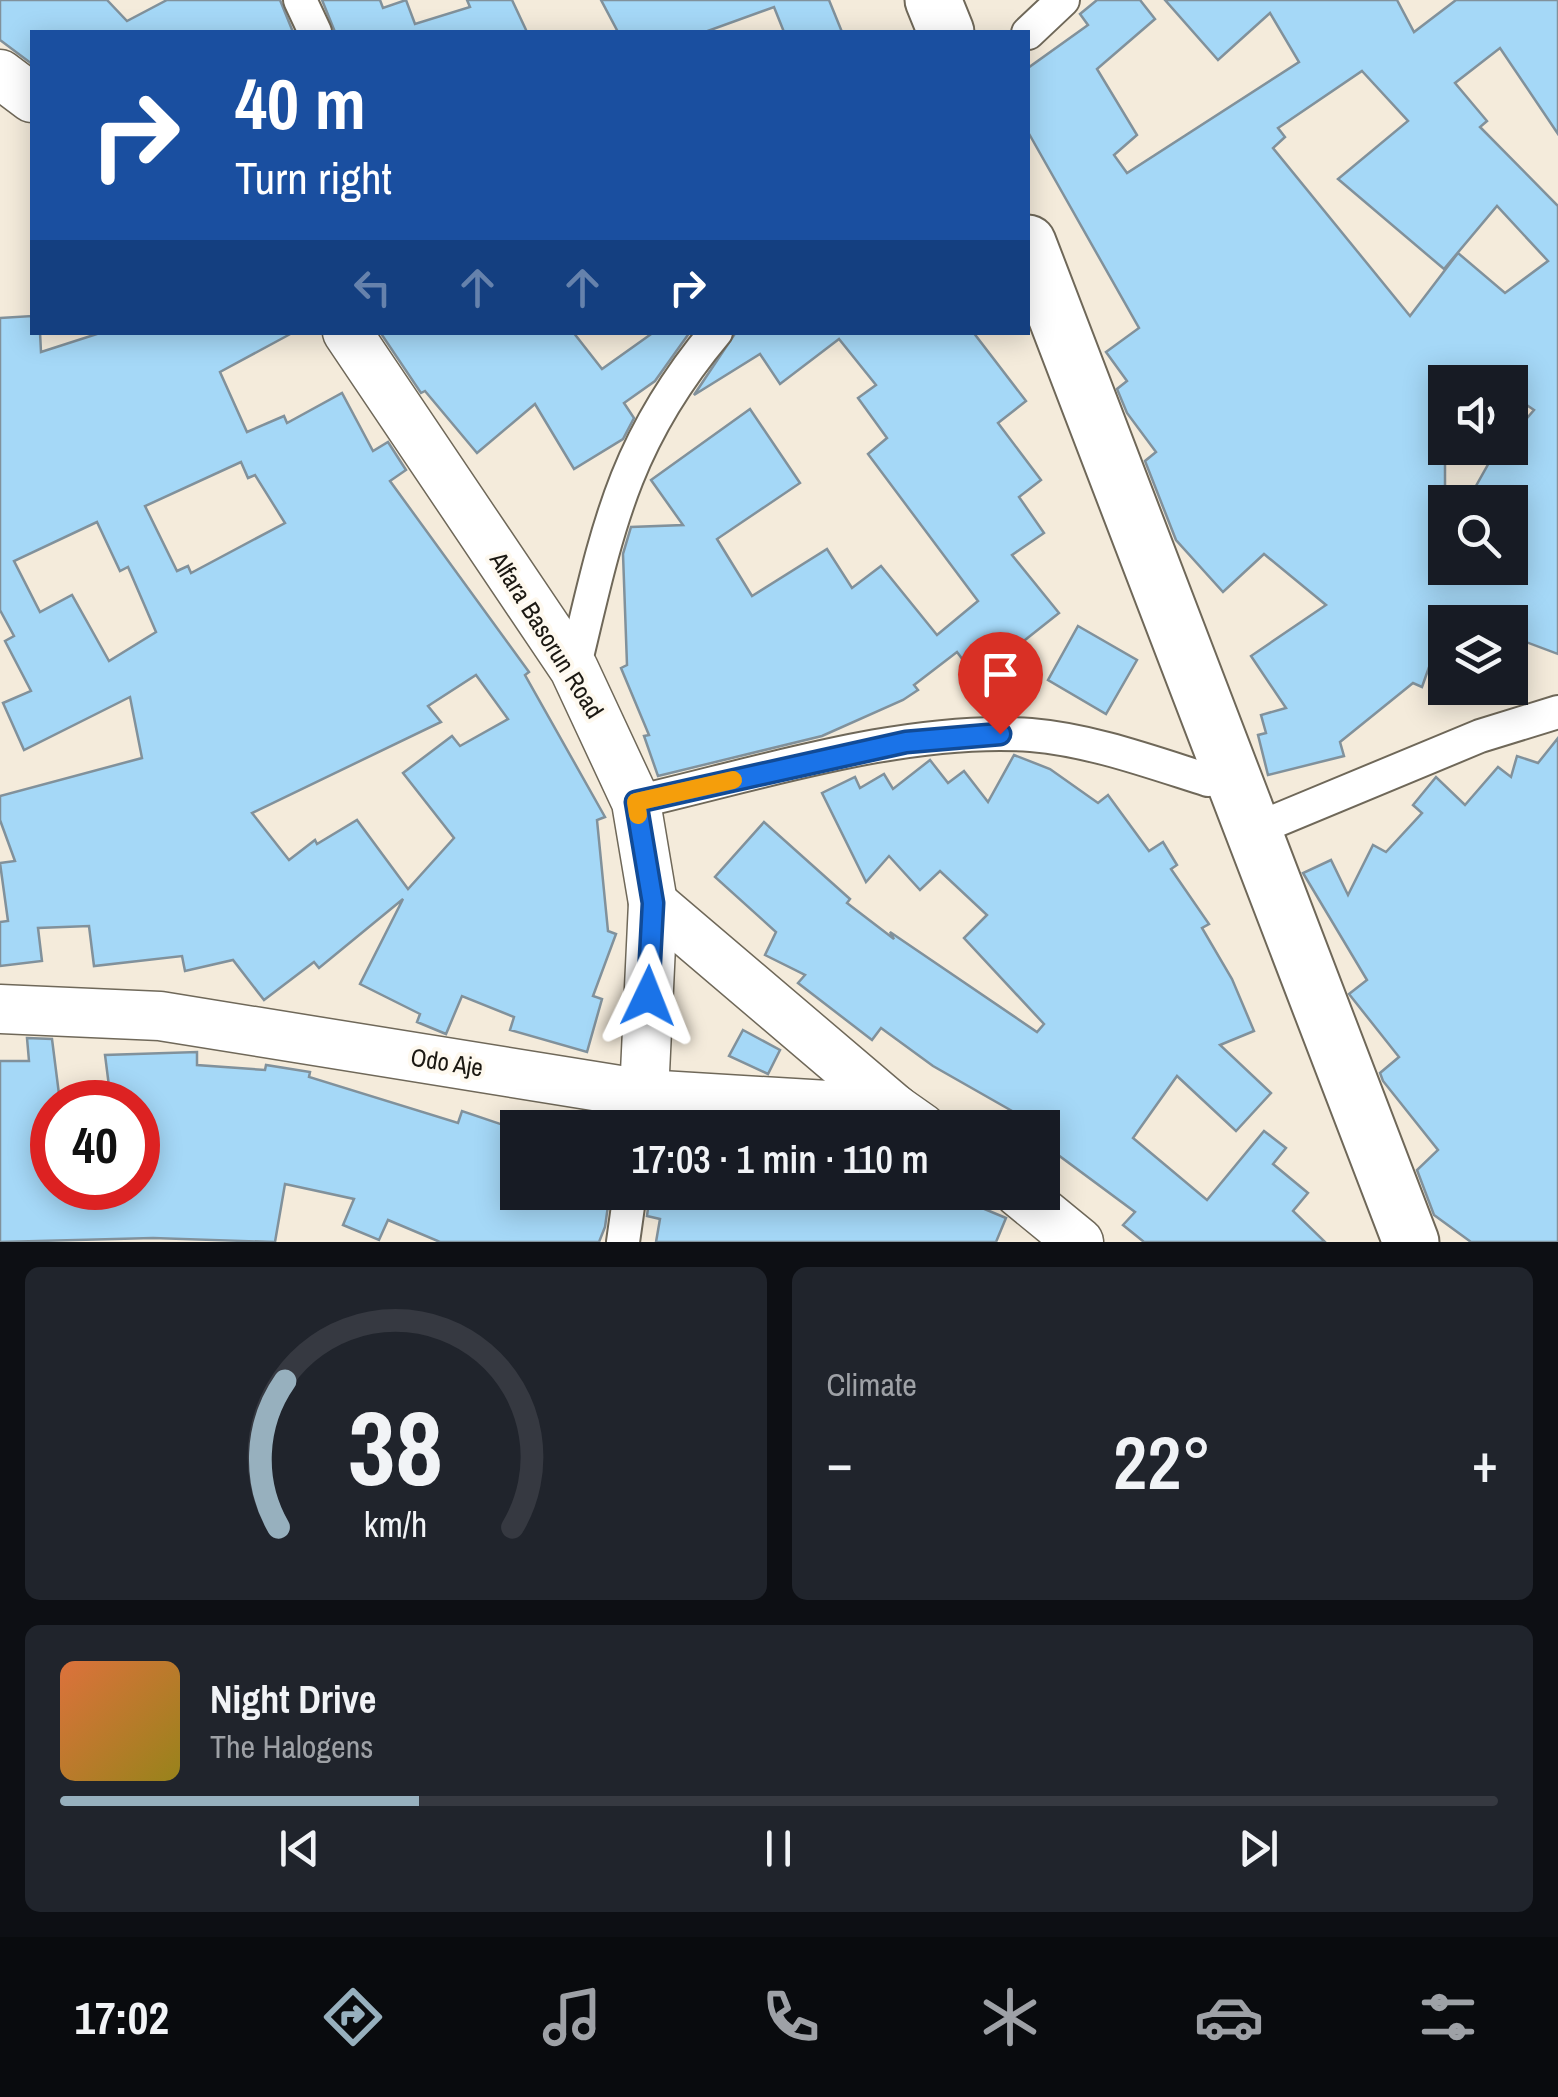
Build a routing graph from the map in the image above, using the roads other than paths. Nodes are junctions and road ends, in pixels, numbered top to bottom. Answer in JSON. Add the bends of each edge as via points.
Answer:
{"nodes":[{"id":1,"x":300,"y":0,"type":"edge"},
{"id":2,"x":905,"y":0,"type":"edge"},
{"id":3,"x":933,"y":0,"type":"edge"},
{"id":4,"x":1063,"y":0,"type":"edge"},
{"id":5,"x":314,"y":30,"type":"edge"},
{"id":6,"x":917,"y":30,"type":"edge"},
{"id":7,"x":945,"y":30,"type":"edge"},
{"id":8,"x":1030,"y":31,"type":"edge"},
{"id":9,"x":0,"y":74,"type":"edge"},
{"id":10,"x":30,"y":96,"type":"edge"},
{"id":11,"x":1030,"y":247,"type":"edge"},
{"id":12,"x":1030,"y":323,"type":"edge"},
{"id":13,"x":349,"y":335,"type":"edge"},
{"id":14,"x":714,"y":335,"type":"edge"},
{"id":15,"x":574,"y":669,"type":"junction"},
{"id":16,"x":1558,"y":712,"type":"edge"},
{"id":17,"x":1208,"y":780,"type":"junction"},
{"id":18,"x":636,"y":802,"type":"junction"},
{"id":19,"x":1256,"y":829,"type":"junction"},
{"id":20,"x":653,"y":903,"type":"junction"},
{"id":21,"x":0,"y":1009,"type":"edge"},
{"id":22,"x":637,"y":1110,"type":"edge"},
{"id":23,"x":642,"y":1110,"type":"edge"},
{"id":24,"x":899,"y":1110,"type":"edge"},
{"id":25,"x":627,"y":1210,"type":"edge"},
{"id":26,"x":1040,"y":1210,"type":"edge"},
{"id":27,"x":623,"y":1242,"type":"edge"},
{"id":28,"x":1079,"y":1242,"type":"edge"},
{"id":29,"x":1380,"y":1242,"type":"edge"},
{"id":30,"x":1411,"y":1242,"type":"edge"}],
"edges":[{"from":1,"to":5,"type":"street"},
{"from":2,"to":6,"type":"highway"},
{"from":3,"to":7,"type":"highway"},
{"from":4,"to":8,"type":"street"},
{"from":9,"to":10,"type":"street"},
{"from":11,"to":19,"type":"highway"},
{"from":12,"to":17,"type":"highway"},
{"from":13,"to":15,"type":"street","name":"Alfara Basorun Road"},
{"from":14,"to":15,"type":"street","via":[[654,414],[620,488]]},
{"from":15,"to":18,"type":"street","name":"Alfara Basorun Road"},
{"from":16,"to":19,"type":"street","via":[[1480,736]]},
{"from":17,"to":18,"type":"street","via":[[1066,742],[966,734]]},
{"from":17,"to":29,"type":"highway"},
{"from":18,"to":20,"type":"street","name":"Alfara Basorun Road"},
{"from":19,"to":30,"type":"highway"},
{"from":20,"to":23,"type":"street","name":"Alfara Basorun Road"},
{"from":20,"to":24,"type":"street","name":"Odo Aje"},
{"from":21,"to":22,"type":"street","name":"Odo Aje","via":[[160,1016]]},
{"from":25,"to":27,"type":"street"},
{"from":26,"to":28,"type":"street"}]}
